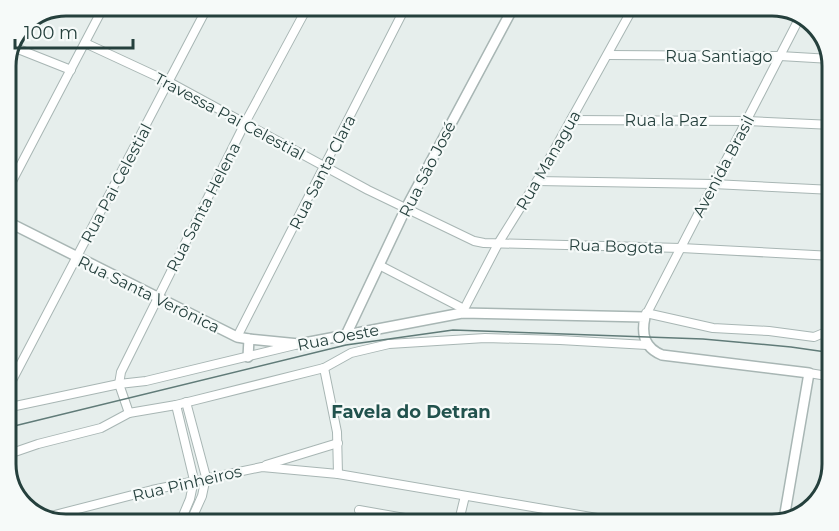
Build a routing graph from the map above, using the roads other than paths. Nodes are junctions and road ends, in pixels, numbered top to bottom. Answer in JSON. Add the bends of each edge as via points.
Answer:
{"nodes":[{"id":1,"x":508,"y":16,"type":"edge"},
{"id":2,"x":629,"y":16,"type":"edge"},
{"id":3,"x":98,"y":17,"type":"edge"},
{"id":4,"x":202,"y":17,"type":"edge"},
{"id":5,"x":302,"y":17,"type":"edge"},
{"id":6,"x":401,"y":17,"type":"edge"},
{"id":7,"x":797,"y":23,"type":"edge"},
{"id":8,"x":85,"y":43,"type":"junction"},
{"id":9,"x":20,"y":50,"type":"edge"},
{"id":10,"x":608,"y":56,"type":"junction"},
{"id":11,"x":780,"y":56,"type":"junction"},
{"id":12,"x":822,"y":58,"type":"edge"},
{"id":13,"x":71,"y":70,"type":"junction"},
{"id":14,"x":169,"y":82,"type":"junction"},
{"id":15,"x":571,"y":120,"type":"junction"},
{"id":16,"x":747,"y":121,"type":"junction"},
{"id":17,"x":245,"y":123,"type":"junction"},
{"id":18,"x":822,"y":124,"type":"edge"},
{"id":19,"x":324,"y":167,"type":"junction"},
{"id":20,"x":17,"y":172,"type":"edge"},
{"id":21,"x":537,"y":181,"type":"junction"},
{"id":22,"x":713,"y":184,"type":"junction"},
{"id":23,"x":822,"y":189,"type":"edge"},
{"id":24,"x":406,"y":208,"type":"junction"},
{"id":25,"x":17,"y":227,"type":"edge"},
{"id":26,"x":499,"y":242,"type":"junction"},
{"id":27,"x":681,"y":248,"type":"junction"},
{"id":28,"x":822,"y":255,"type":"edge"},
{"id":29,"x":77,"y":258,"type":"junction"},
{"id":30,"x":379,"y":265,"type":"junction"},
{"id":31,"x":158,"y":297,"type":"junction"},
{"id":32,"x":463,"y":311,"type":"junction"},
{"id":33,"x":646,"y":315,"type":"junction"},
{"id":34,"x":346,"y":335,"type":"junction"},
{"id":35,"x":822,"y":335,"type":"edge"},
{"id":36,"x":237,"y":337,"type":"junction"},
{"id":37,"x":249,"y":339,"type":"junction"},
{"id":38,"x":299,"y":344,"type":"junction"},
{"id":39,"x":647,"y":345,"type":"junction"},
{"id":40,"x":248,"y":357,"type":"junction"},
{"id":41,"x":324,"y":368,"type":"junction"},
{"id":42,"x":17,"y":371,"type":"edge"},
{"id":43,"x":809,"y":373,"type":"junction"},
{"id":44,"x":822,"y":375,"type":"edge"},
{"id":45,"x":119,"y":384,"type":"junction"},
{"id":46,"x":186,"y":402,"type":"junction"},
{"id":47,"x":176,"y":405,"type":"junction"},
{"id":48,"x":17,"y":406,"type":"edge"},
{"id":49,"x":129,"y":414,"type":"junction"},
{"id":50,"x":338,"y":443,"type":"junction"},
{"id":51,"x":17,"y":451,"type":"edge"},
{"id":52,"x":262,"y":467,"type":"junction"},
{"id":53,"x":338,"y":474,"type":"junction"},
{"id":54,"x":206,"y":477,"type":"junction"},
{"id":55,"x":194,"y":480,"type":"junction"},
{"id":56,"x":465,"y":496,"type":"junction"},
{"id":57,"x":359,"y":510,"type":"dead end"},
{"id":58,"x":785,"y":513,"type":"edge"},
{"id":59,"x":61,"y":514,"type":"edge"},
{"id":60,"x":184,"y":514,"type":"edge"},
{"id":61,"x":194,"y":514,"type":"edge"},
{"id":62,"x":382,"y":514,"type":"edge"},
{"id":63,"x":461,"y":514,"type":"edge"},
{"id":64,"x":561,"y":514,"type":"edge"}],
"edges":[{"from":1,"to":24,"type":"street","name":"Rua São José"},
{"from":2,"to":10,"type":"street","name":"Rua Managua"},
{"from":3,"to":8,"type":"street"},
{"from":4,"to":14,"type":"street","name":"Rua Pai Celestial"},
{"from":5,"to":17,"type":"street","name":"Rua Santa Helena"},
{"from":6,"to":19,"type":"street","name":"Rua Santa Clara"},
{"from":7,"to":11,"type":"street","name":"Avenida Brasil"},
{"from":8,"to":13,"type":"street"},
{"from":8,"to":14,"type":"street","name":"Travessa Pai Celestial"},
{"from":9,"to":13,"type":"street"},
{"from":10,"to":11,"type":"street","name":"Rua Santiago"},
{"from":10,"to":15,"type":"street","name":"Rua Managua"},
{"from":11,"to":12,"type":"street","name":"Rua Santiago"},
{"from":11,"to":16,"type":"street","name":"Avenida Brasil"},
{"from":13,"to":20,"type":"street"},
{"from":14,"to":17,"type":"street","name":"Travessa Pai Celestial"},
{"from":14,"to":29,"type":"street","name":"Rua Pai Celestial"},
{"from":15,"to":16,"type":"street","name":"Rua la Paz"},
{"from":15,"to":21,"type":"street","name":"Rua Managua"},
{"from":16,"to":18,"type":"street","name":"Rua la Paz"},
{"from":16,"to":22,"type":"street","name":"Avenida Brasil"},
{"from":17,"to":19,"type":"street","name":"Travessa Pai Celestial"},
{"from":17,"to":31,"type":"street","name":"Rua Santa Helena"},
{"from":19,"to":24,"type":"street","name":"Travessa Pai Celestial"},
{"from":19,"to":36,"type":"street","name":"Rua Santa Clara"},
{"from":21,"to":22,"type":"street"},
{"from":21,"to":26,"type":"street","name":"Rua Managua"},
{"from":22,"to":23,"type":"street"},
{"from":22,"to":27,"type":"street","name":"Avenida Brasil"},
{"from":24,"to":26,"type":"street","name":"Rua Bogota","via":[[465,238]]},
{"from":24,"to":30,"type":"street","name":"Rua São José"},
{"from":25,"to":29,"type":"street","name":"Rua Santa Verônica"},
{"from":26,"to":27,"type":"street","name":"Rua Bogota"},
{"from":26,"to":32,"type":"street","name":"Rua Managua"},
{"from":27,"to":28,"type":"street","name":"Rua Bogota"},
{"from":27,"to":33,"type":"street","name":"Avenida Brasil"},
{"from":29,"to":31,"type":"street","name":"Rua Santa Verônica"},
{"from":29,"to":42,"type":"street","name":"Rua Pai Celestial"},
{"from":30,"to":32,"type":"street"},
{"from":30,"to":34,"type":"street","name":"Rua São José"},
{"from":31,"to":36,"type":"street","name":"Rua Santa Verônica"},
{"from":31,"to":45,"type":"street","name":"Rua Santa Helena","via":[[121,372]]},
{"from":32,"to":33,"type":"street","name":"Rua Oeste"},
{"from":32,"to":34,"type":"street","name":"Rua Oeste"},
{"from":33,"to":35,"type":"street","name":"Rua Oeste","via":[[713,328]]},
{"from":33,"to":39,"type":"street","via":[[643,327]]},
{"from":34,"to":38,"type":"street","name":"Rua Oeste"},
{"from":36,"to":37,"type":"street","name":"Rua Santa Verônica"},
{"from":37,"to":38,"type":"street","name":"Rua Santa Verônica"},
{"from":37,"to":40,"type":"street"},
{"from":38,"to":40,"type":"street","name":"Rua Oeste"},
{"from":39,"to":41,"type":"street","name":"Rua Oeste","via":[[484,338],[406,341],[351,353]]},
{"from":39,"to":43,"type":"street","name":"Rua Oeste","via":[[654,352],[671,357]]},
{"from":40,"to":45,"type":"street","name":"Rua Oeste"},
{"from":41,"to":46,"type":"street","name":"Rua Oeste"},
{"from":41,"to":50,"type":"street"},
{"from":43,"to":44,"type":"street","name":"Rua Oeste"},
{"from":43,"to":58,"type":"street"},
{"from":45,"to":48,"type":"street","name":"Rua Oeste"},
{"from":45,"to":49,"type":"street"},
{"from":46,"to":47,"type":"street","name":"Rua Oeste"},
{"from":46,"to":54,"type":"street"},
{"from":47,"to":49,"type":"street","name":"Rua Oeste"},
{"from":47,"to":55,"type":"street"},
{"from":49,"to":51,"type":"street","name":"Rua Oeste","via":[[101,428]]},
{"from":50,"to":52,"type":"street","name":"Rua Pinheiros"},
{"from":50,"to":53,"type":"street"},
{"from":52,"to":53,"type":"street","name":"Rua Pinheiros"},
{"from":52,"to":54,"type":"street","name":"Rua Pinheiros"},
{"from":53,"to":56,"type":"street","name":"Rua Pinheiros"},
{"from":54,"to":55,"type":"street","name":"Rua Pinheiros"},
{"from":54,"to":61,"type":"street"},
{"from":55,"to":59,"type":"street","name":"Rua Pinheiros"},
{"from":55,"to":60,"type":"street"},
{"from":56,"to":63,"type":"street"},
{"from":56,"to":64,"type":"street","name":"Rua Pinheiros"},
{"from":57,"to":62,"type":"street"}]}
